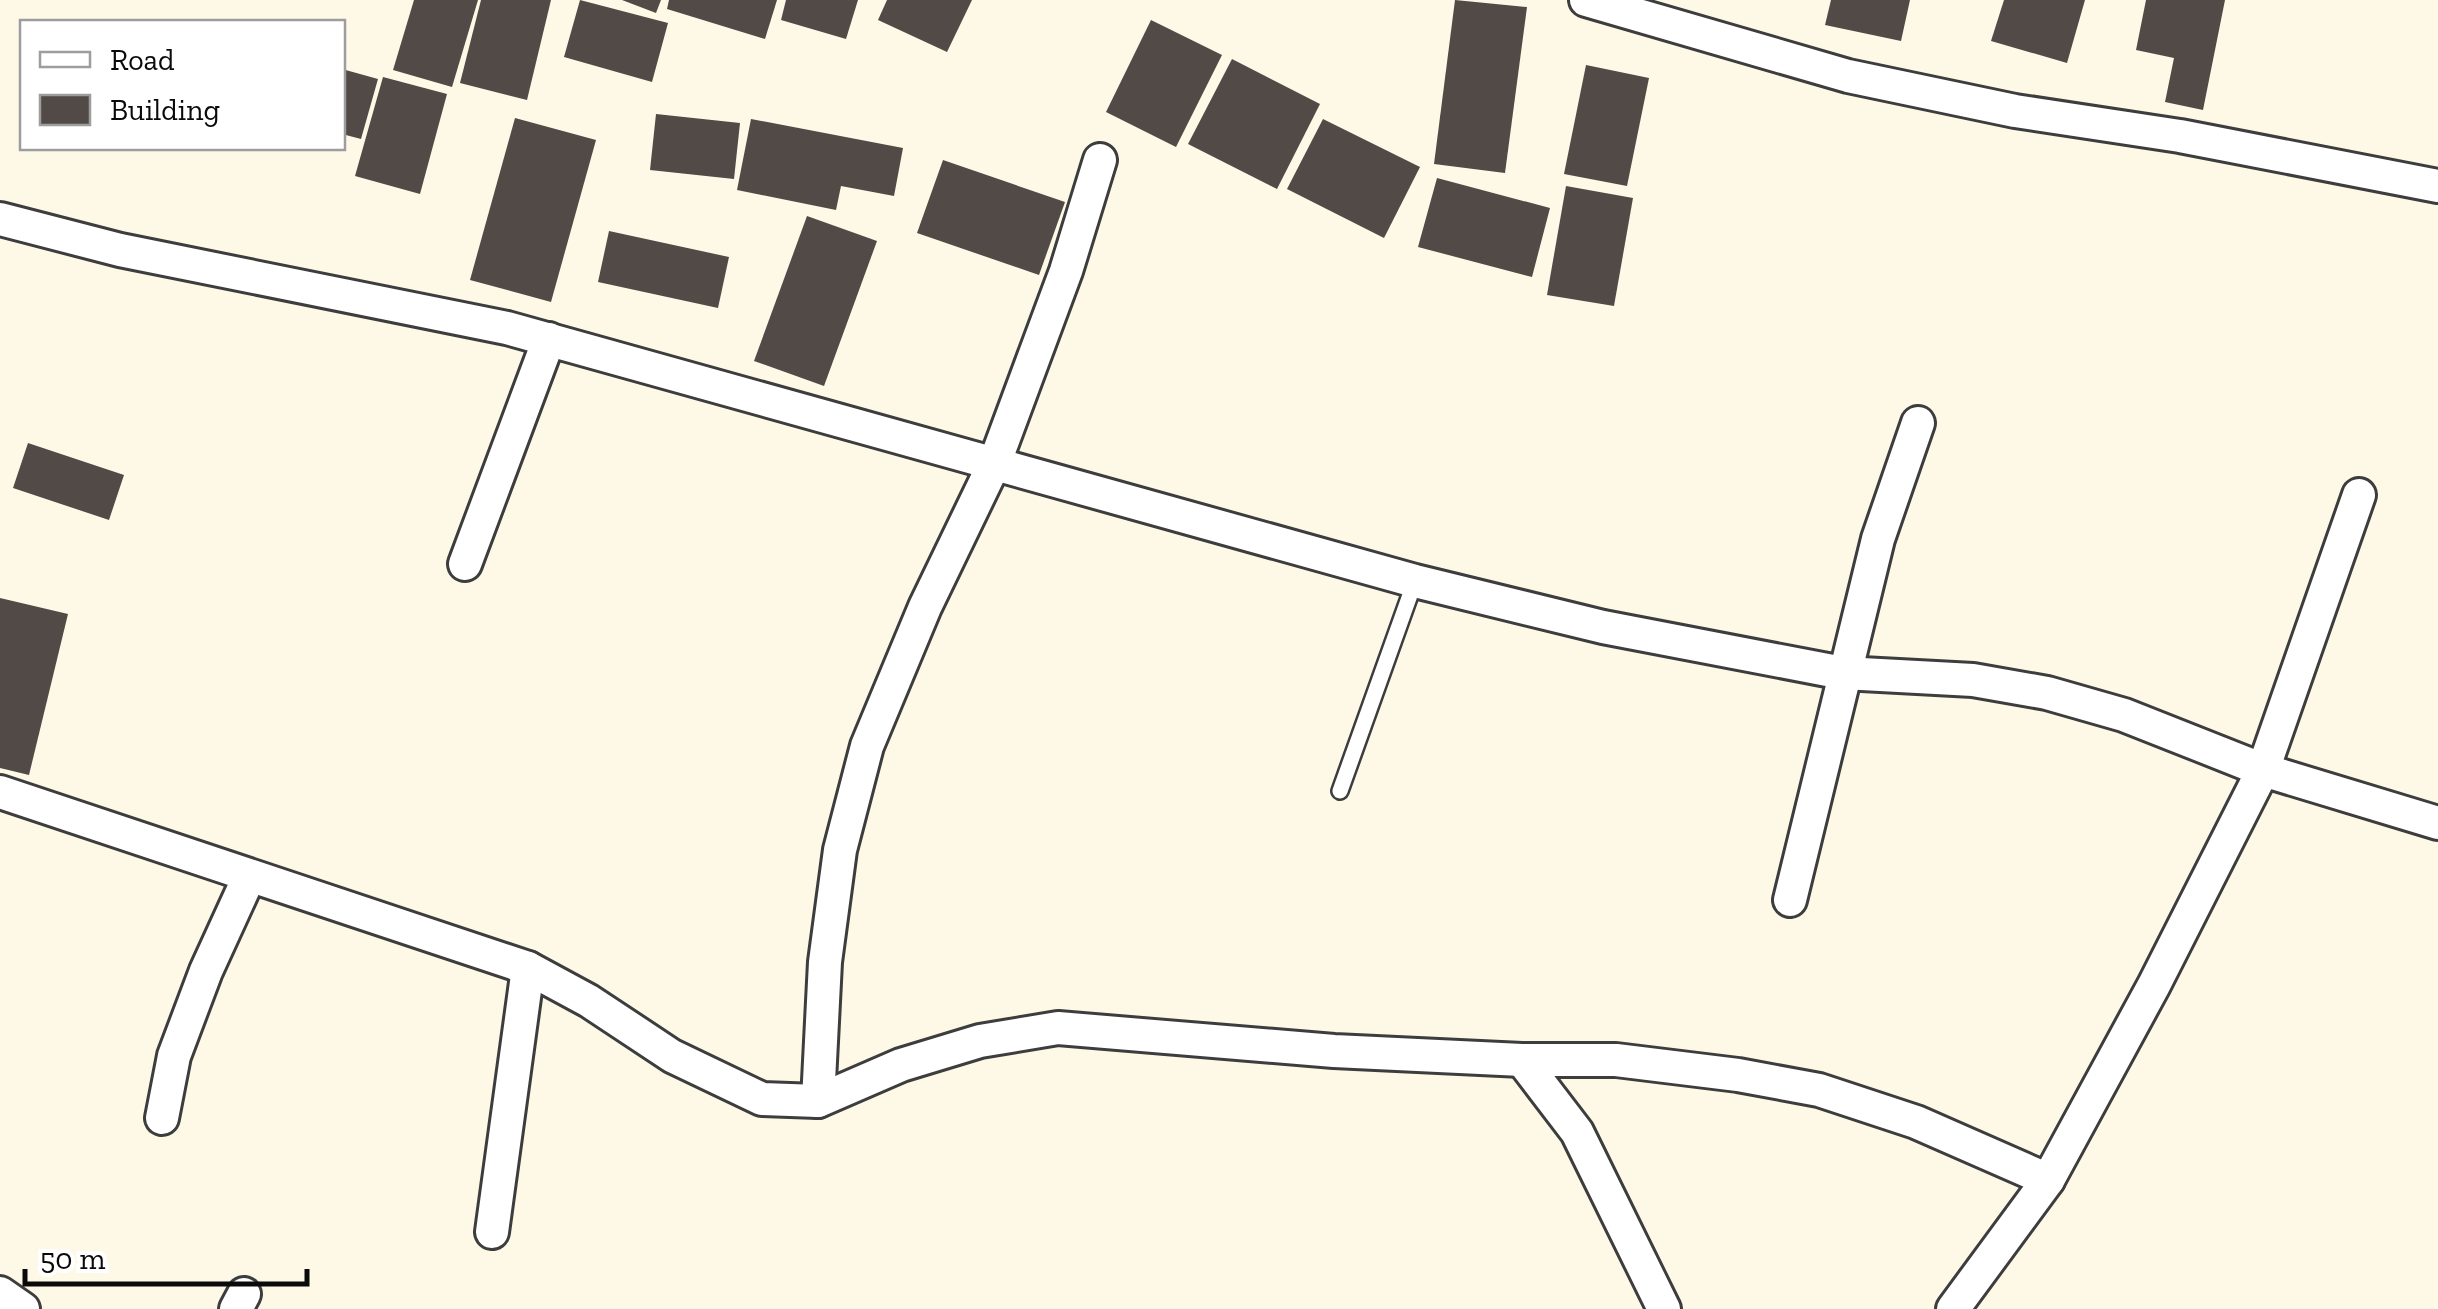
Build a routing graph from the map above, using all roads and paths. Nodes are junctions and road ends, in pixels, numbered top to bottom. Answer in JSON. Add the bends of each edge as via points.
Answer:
{"nodes":[{"id":1,"x":1586,"y":0,"type":"edge"},
{"id":2,"x":1100,"y":160,"type":"dead end"},
{"id":3,"x":2438,"y":186,"type":"edge"},
{"id":4,"x":0,"y":219,"type":"edge"},
{"id":5,"x":549,"y":340,"type":"junction"},
{"id":6,"x":1918,"y":423,"type":"dead end"},
{"id":7,"x":996,"y":462,"type":"junction"},
{"id":8,"x":2359,"y":495,"type":"dead end"},
{"id":9,"x":465,"y":564,"type":"dead end"},
{"id":10,"x":1414,"y":581,"type":"junction"},
{"id":11,"x":1843,"y":673,"type":"junction"},
{"id":12,"x":2263,"y":770,"type":"junction"},
{"id":13,"x":1340,"y":791,"type":"dead end"},
{"id":14,"x":0,"y":792,"type":"edge"},
{"id":15,"x":2438,"y":823,"type":"edge"},
{"id":16,"x":249,"y":877,"type":"junction"},
{"id":17,"x":1790,"y":900,"type":"dead end"},
{"id":18,"x":528,"y":968,"type":"junction"},
{"id":19,"x":1522,"y":1060,"type":"junction"},
{"id":20,"x":818,"y":1101,"type":"junction"},
{"id":21,"x":162,"y":1118,"type":"dead end"},
{"id":22,"x":2048,"y":1180,"type":"junction"},
{"id":23,"x":492,"y":1232,"type":"dead end"},
{"id":24,"x":0,"y":1293,"type":"edge"},
{"id":25,"x":23,"y":1309,"type":"edge"},
{"id":26,"x":1664,"y":1309,"type":"edge"},
{"id":27,"x":1953,"y":1309,"type":"edge"}],
"edges":[{"from":1,"to":3,"type":"street","via":[[1848,76]]},
{"from":2,"to":7,"type":"street"},
{"from":4,"to":5,"type":"street"},
{"from":5,"to":7,"type":"street"},
{"from":5,"to":9,"type":"street"},
{"from":6,"to":11,"type":"street"},
{"from":7,"to":10,"type":"street"},
{"from":7,"to":20,"type":"street","via":[[867,746],[840,850],[825,962]]},
{"from":8,"to":12,"type":"street"},
{"from":10,"to":11,"type":"street","via":[[1603,627]]},
{"from":10,"to":13,"type":"lane"},
{"from":11,"to":12,"type":"street","via":[[1973,680],[2047,693],[2124,715]]},
{"from":11,"to":17,"type":"street"},
{"from":12,"to":15,"type":"street"},
{"from":12,"to":22,"type":"street"},
{"from":14,"to":16,"type":"street"},
{"from":16,"to":18,"type":"street"},
{"from":16,"to":21,"type":"street","via":[[174,1056]]},
{"from":18,"to":20,"type":"street","via":[[722,1082],[762,1100]]},
{"from":18,"to":23,"type":"street"},
{"from":19,"to":20,"type":"street","via":[[1058,1028],[901,1065]]},
{"from":19,"to":22,"type":"street","via":[[1616,1060],[1819,1090],[1916,1122]]},
{"from":19,"to":26,"type":"street","via":[[1578,1132]]},
{"from":22,"to":27,"type":"street"},
{"from":24,"to":25,"type":"street"}]}
